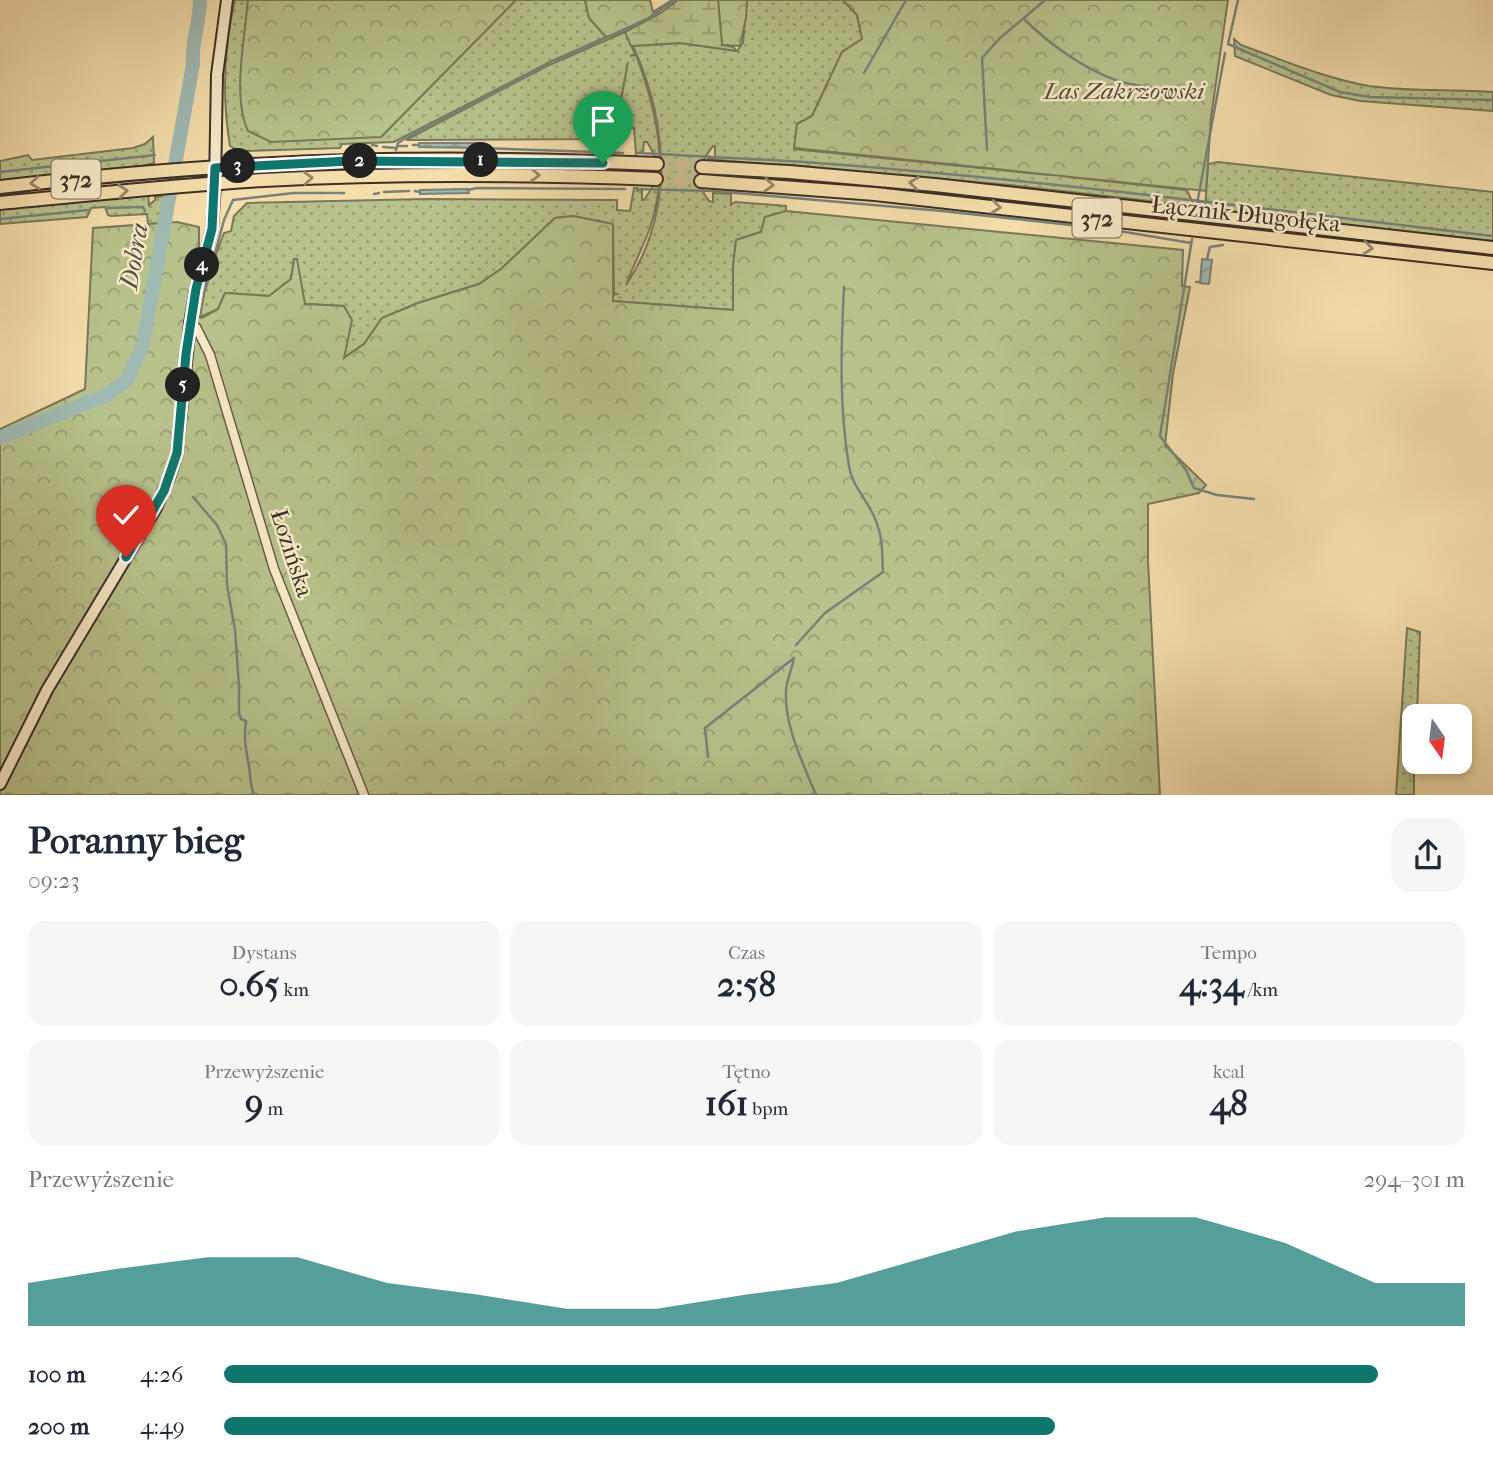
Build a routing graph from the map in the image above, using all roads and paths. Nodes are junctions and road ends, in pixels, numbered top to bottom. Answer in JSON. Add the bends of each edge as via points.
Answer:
{"nodes":[{"id":1,"x":227,"y":0,"type":"edge"},
{"id":2,"x":657,"y":164,"type":"tunnel mouth"},
{"id":3,"x":702,"y":167,"type":"tunnel mouth"},
{"id":4,"x":215,"y":168,"type":"junction"},
{"id":5,"x":656,"y":179,"type":"tunnel mouth"},
{"id":6,"x":701,"y":181,"type":"tunnel mouth"},
{"id":7,"x":215,"y":184,"type":"junction"},
{"id":8,"x":0,"y":187,"type":"edge"},
{"id":9,"x":0,"y":203,"type":"edge"},
{"id":10,"x":1493,"y":248,"type":"edge"},
{"id":11,"x":1493,"y":263,"type":"edge"},
{"id":12,"x":190,"y":323,"type":"junction"},
{"id":13,"x":0,"y":785,"type":"edge"},
{"id":14,"x":364,"y":795,"type":"edge"}],
"edges":[{"from":1,"to":4,"type":"street","via":[[217,85]]},
{"from":2,"to":4,"type":"main road","number":"372","via":[[383,160]]},
{"from":10,"to":3,"type":"main road","name":"Łącznik Długołęka","number":"372","one_way":true,"via":[[935,185]]},
{"from":4,"to":7,"type":"street"},
{"from":4,"to":8,"type":"main road","number":"372","one_way":true},
{"from":7,"to":5,"type":"main road","number":"372","one_way":true,"via":[[422,175]]},
{"from":6,"to":11,"type":"main road","name":"Łącznik Długołęka","number":"372","one_way":true,"via":[[875,194]]},
{"from":9,"to":7,"type":"main road","number":"372","one_way":true},
{"from":7,"to":12,"type":"street","via":[[212,229]]},
{"from":12,"to":13,"type":"street","via":[[177,453],[164,491],[47,690]]},
{"from":12,"to":14,"type":"street","name":"Łozińska","via":[[210,355],[274,569]]}]}
